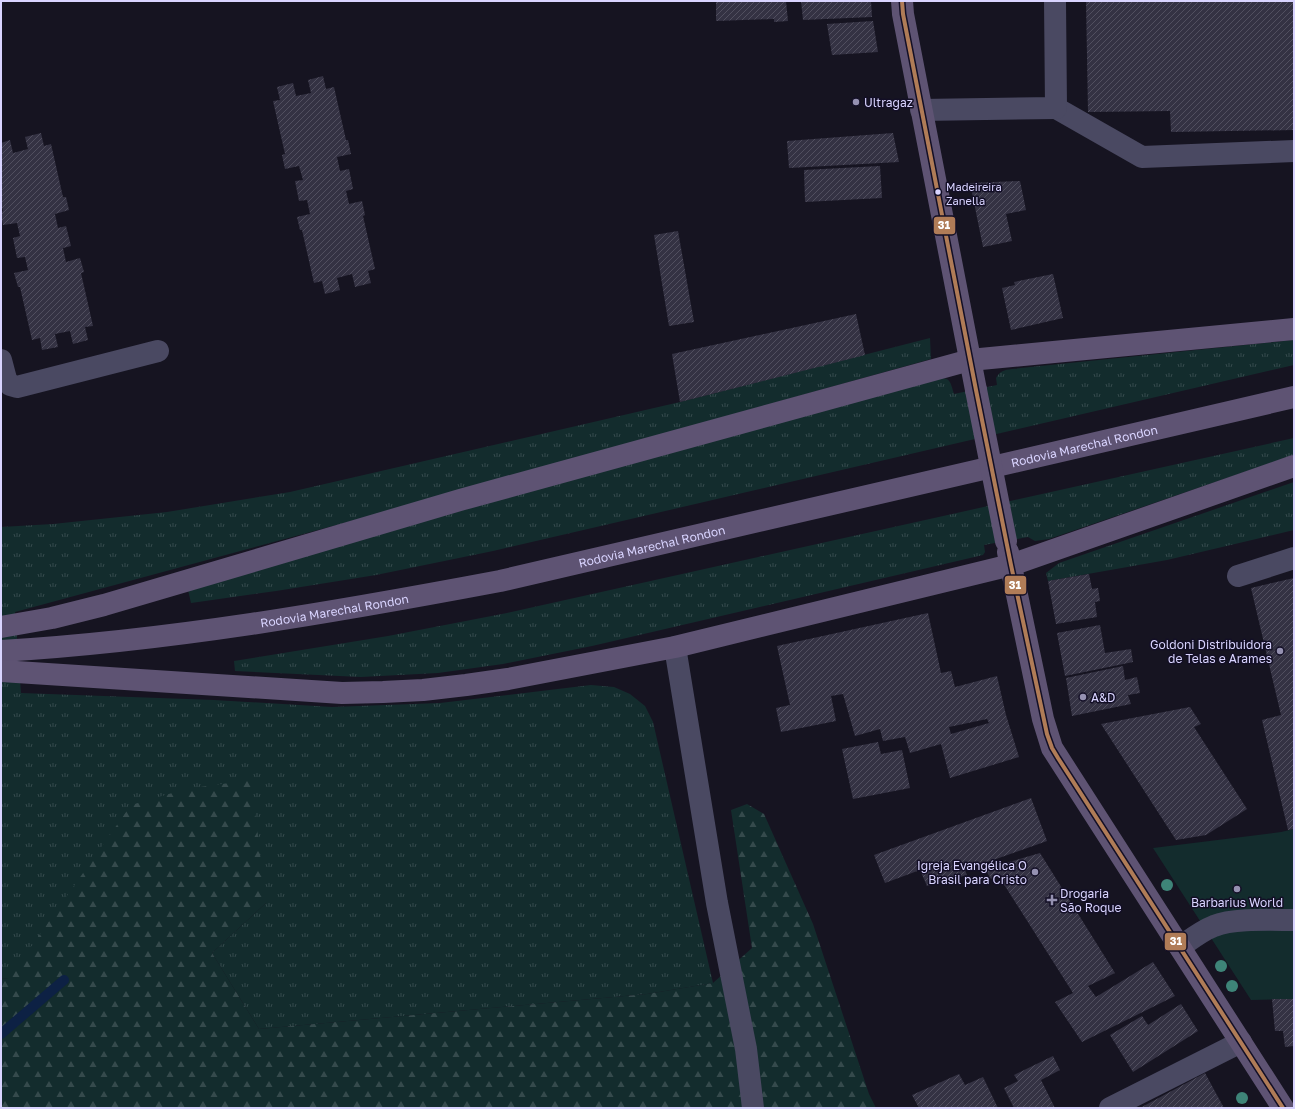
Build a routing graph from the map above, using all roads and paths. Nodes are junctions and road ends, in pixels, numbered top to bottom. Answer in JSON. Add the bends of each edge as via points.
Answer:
{"nodes":[{"id":1,"x":902,"y":1,"type":"edge"},
{"id":2,"x":1055,"y":1,"type":"edge"},
{"id":3,"x":1056,"y":108,"type":"junction"},
{"id":4,"x":921,"y":110,"type":"junction"},
{"id":5,"x":1294,"y":151,"type":"edge"},
{"id":6,"x":1294,"y":329,"type":"edge"},
{"id":7,"x":158,"y":351,"type":"dead end"},
{"id":8,"x":1,"y":360,"type":"edge"},
{"id":9,"x":970,"y":360,"type":"junction"},
{"id":10,"x":1294,"y":397,"type":"edge"},
{"id":11,"x":1294,"y":466,"type":"edge"},
{"id":12,"x":1294,"y":558,"type":"edge"},
{"id":13,"x":1011,"y":565,"type":"junction"},
{"id":14,"x":1238,"y":576,"type":"dead end"},
{"id":15,"x":1,"y":627,"type":"edge"},
{"id":16,"x":675,"y":647,"type":"junction"},
{"id":17,"x":1,"y":651,"type":"edge"},
{"id":18,"x":1,"y":671,"type":"edge"},
{"id":19,"x":1294,"y":920,"type":"edge"},
{"id":20,"x":1180,"y":947,"type":"junction"},
{"id":21,"x":1241,"y":1042,"type":"junction"},
{"id":22,"x":753,"y":1108,"type":"edge"},
{"id":23,"x":1110,"y":1108,"type":"edge"},
{"id":24,"x":1283,"y":1108,"type":"edge"}],
"edges":[{"from":1,"to":4,"type":"main road"},
{"from":2,"to":3,"type":"street"},
{"from":3,"to":4,"type":"street"},
{"from":3,"to":5,"type":"street","via":[[1142,157]]},
{"from":4,"to":9,"type":"main road"},
{"from":6,"to":9,"type":"main road"},
{"from":7,"to":8,"type":"street","via":[[17,387],[10,385],[6,379]]},
{"from":9,"to":13,"type":"main road","bridge":true},
{"from":9,"to":15,"type":"main road","via":[[460,500],[104,605]]},
{"from":10,"to":17,"type":"main road","name":"Rodovia Marechal Rondon","via":[[493,582],[374,604],[177,635],[63,648]]},
{"from":11,"to":13,"type":"main road"},
{"from":12,"to":14,"type":"street"},
{"from":13,"to":16,"type":"main road"},
{"from":13,"to":20,"type":"main road","via":[[1043,719],[1052,748]]},
{"from":16,"to":18,"type":"main road","via":[[494,681],[384,692],[342,693]]},
{"from":16,"to":22,"type":"street","via":[[717,903],[746,1049]]},
{"from":19,"to":20,"type":"street","via":[[1219,924]]},
{"from":20,"to":21,"type":"main road"},
{"from":21,"to":23,"type":"street"},
{"from":21,"to":24,"type":"main road"}]}
